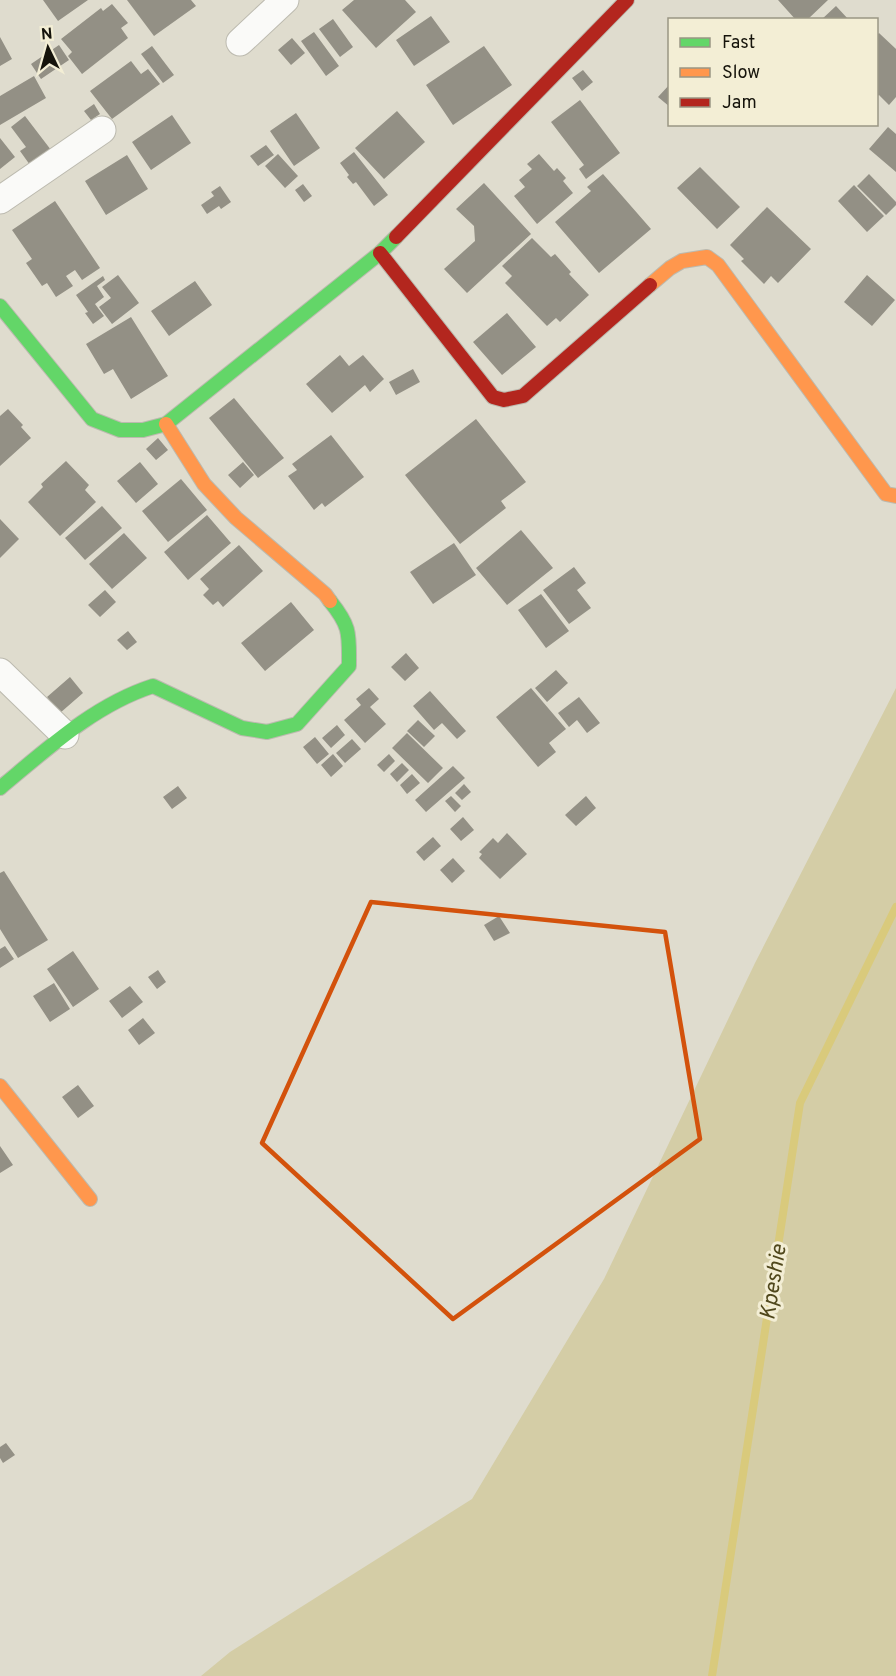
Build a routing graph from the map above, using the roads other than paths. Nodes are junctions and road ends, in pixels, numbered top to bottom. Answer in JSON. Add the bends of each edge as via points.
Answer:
{"nodes":[{"id":1,"x":285,"y":0,"type":"edge"},
{"id":2,"x":627,"y":0,"type":"edge"},
{"id":3,"x":240,"y":42,"type":"dead end"},
{"id":4,"x":102,"y":129,"type":"dead end"},
{"id":5,"x":0,"y":200,"type":"edge"},
{"id":6,"x":380,"y":253,"type":"junction"},
{"id":7,"x":0,"y":306,"type":"edge"},
{"id":8,"x":166,"y":424,"type":"junction"},
{"id":9,"x":896,"y":496,"type":"edge"},
{"id":10,"x":0,"y":672,"type":"edge"},
{"id":11,"x":65,"y":735,"type":"junction"},
{"id":12,"x":0,"y":788,"type":"edge"},
{"id":13,"x":0,"y":1086,"type":"edge"},
{"id":14,"x":90,"y":1198,"type":"dead end"}],
"edges":[{"from":1,"to":3,"type":"street"},
{"from":2,"to":6,"type":"street"},
{"from":4,"to":5,"type":"street"},
{"from":6,"to":8,"type":"street"},
{"from":6,"to":9,"type":"street","via":[[493,397],[504,400],[523,396],[670,268],[682,261],[707,257],[718,265],[886,494]]},
{"from":7,"to":8,"type":"street","via":[[92,419],[120,430]]},
{"from":8,"to":11,"type":"street","via":[[204,484],[236,518],[325,594],[345,619],[349,666],[297,724],[267,732],[242,728],[153,687],[128,694]]},
{"from":10,"to":11,"type":"street"},
{"from":11,"to":12,"type":"street"},
{"from":13,"to":14,"type":"street"}]}
